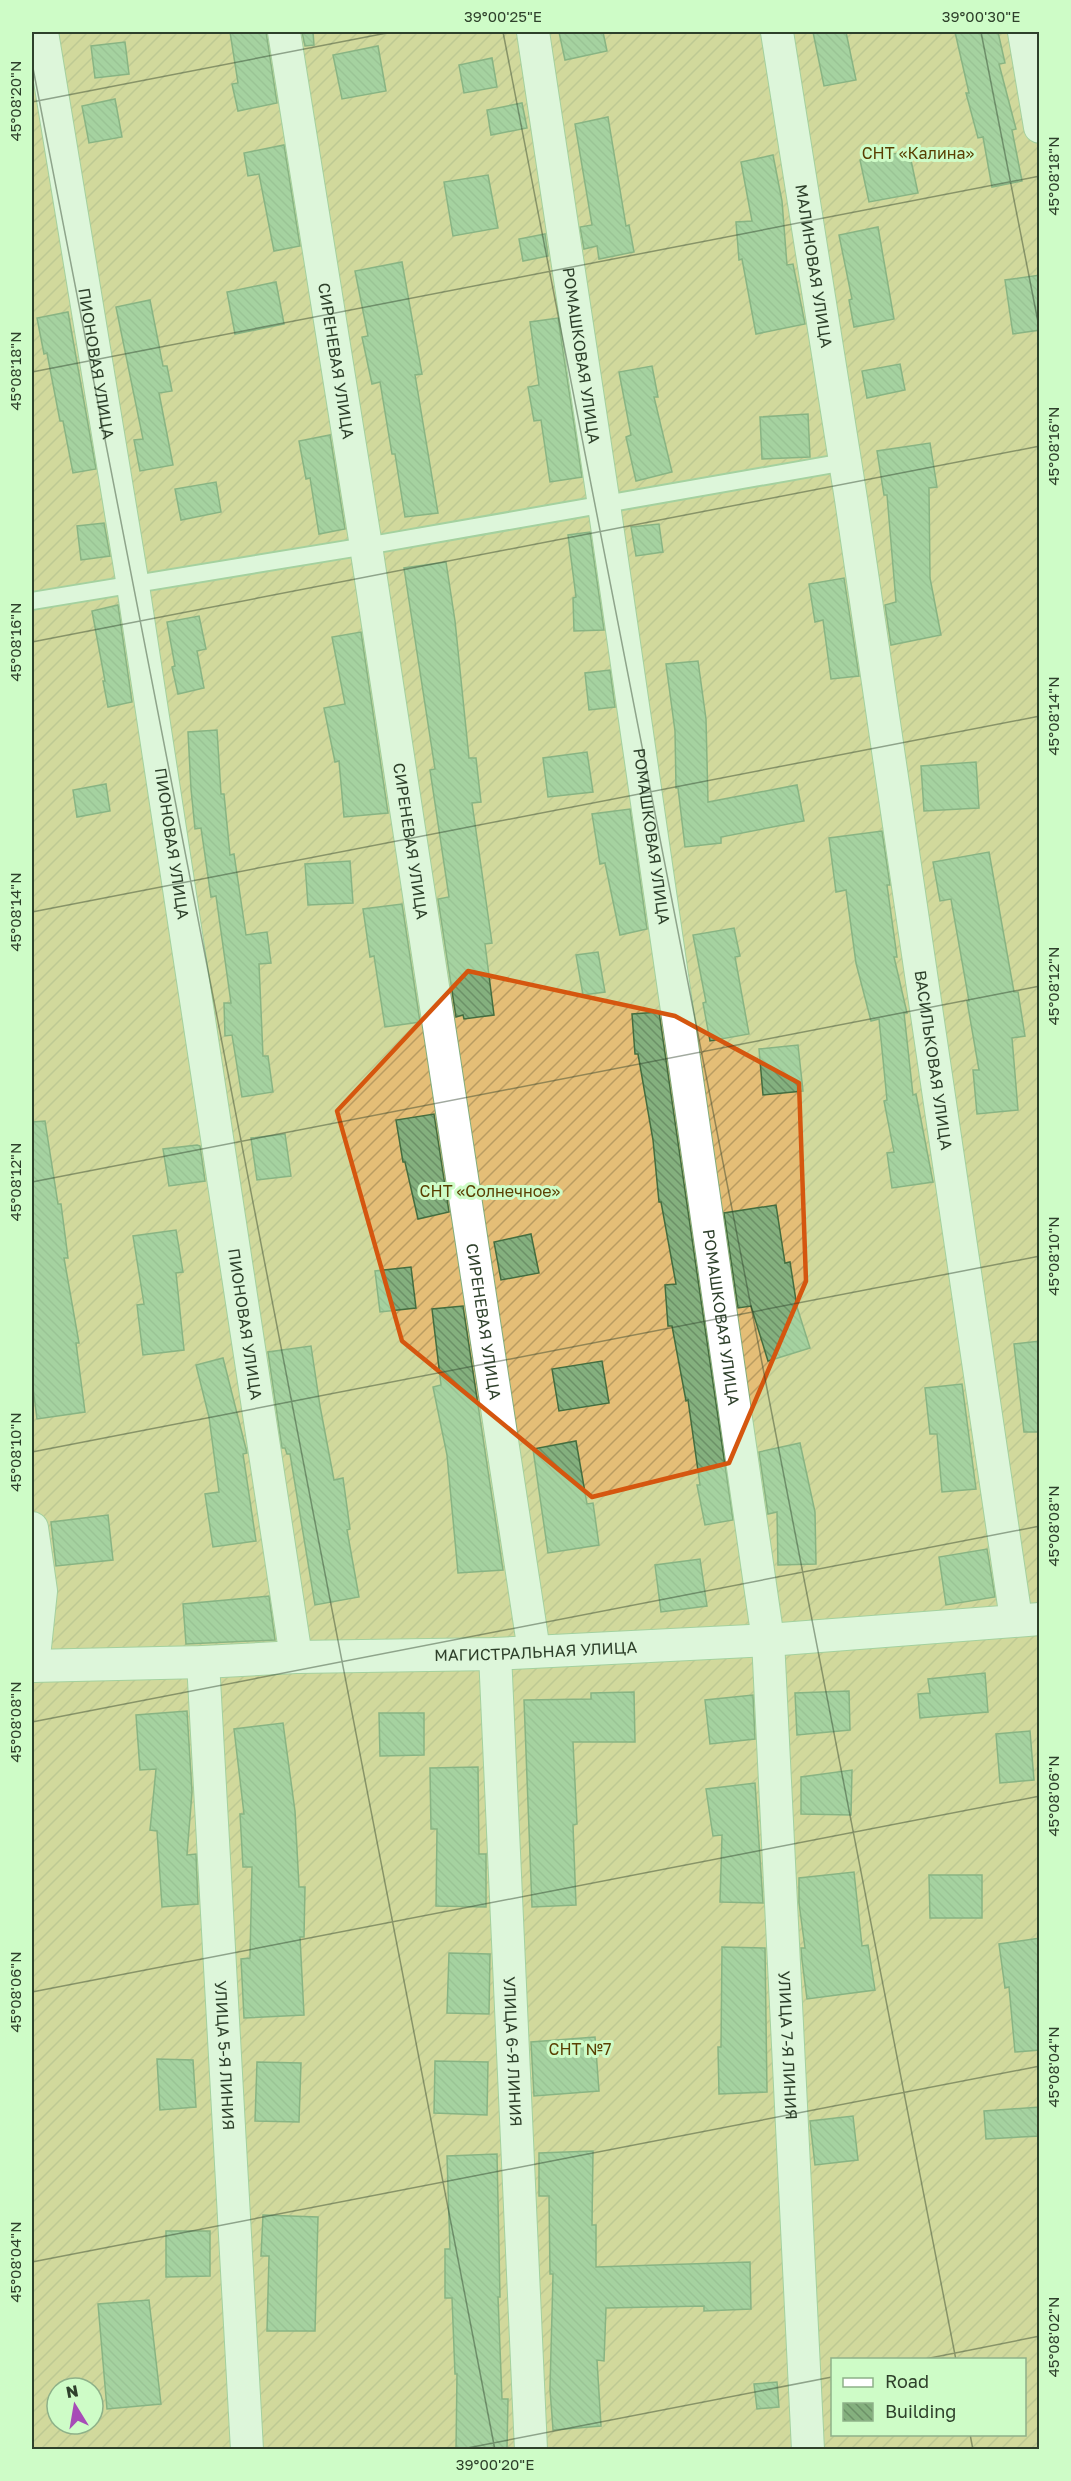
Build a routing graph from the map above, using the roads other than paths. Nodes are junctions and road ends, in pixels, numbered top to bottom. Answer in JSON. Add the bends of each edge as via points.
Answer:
{"nodes":[{"id":1,"x":42,"y":32,"type":"edge"},
{"id":2,"x":285,"y":32,"type":"edge"},
{"id":3,"x":533,"y":32,"type":"edge"},
{"id":4,"x":777,"y":32,"type":"edge"},
{"id":5,"x":1024,"y":32,"type":"edge"},
{"id":6,"x":1040,"y":127,"type":"edge"},
{"id":7,"x":845,"y":462,"type":"junction"},
{"id":8,"x":851,"y":499,"type":"joint"},
{"id":9,"x":604,"y":505,"type":"junction"},
{"id":10,"x":366,"y":546,"type":"junction"},
{"id":11,"x":133,"y":586,"type":"junction"},
{"id":12,"x":32,"y":601,"type":"edge"},
{"id":13,"x":32,"y":1528,"type":"edge"},
{"id":14,"x":1028,"y":1619,"type":"edge"},
{"id":15,"x":768,"y":1641,"type":"junction"},
{"id":16,"x":534,"y":1650,"type":"junction"},
{"id":17,"x":495,"y":1654,"type":"junction"},
{"id":18,"x":296,"y":1657,"type":"junction"},
{"id":19,"x":203,"y":1662,"type":"junction"},
{"id":20,"x":32,"y":1666,"type":"edge"},
{"id":21,"x":247,"y":2450,"type":"edge"},
{"id":22,"x":531,"y":2450,"type":"edge"},
{"id":23,"x":808,"y":2450,"type":"edge"}],
"edges":[{"from":1,"to":11,"type":"street","name":"ПИОНОВАЯ УЛИЦА"},
{"from":2,"to":10,"type":"street","name":"СИРЕНЕВАЯ УЛИЦА"},
{"from":3,"to":9,"type":"street","name":"РОМАШКОВАЯ УЛИЦА"},
{"from":4,"to":7,"type":"street","name":"МАЛИНОВАЯ УЛИЦА"},
{"from":5,"to":6,"type":"street"},
{"from":7,"to":8,"type":"street","name":"МАЛИНОВАЯ УЛИЦА"},
{"from":7,"to":9,"type":"lane"},
{"from":8,"to":14,"type":"street","name":"ВАСИЛЬКОВАЯ УЛИЦА"},
{"from":9,"to":10,"type":"lane"},
{"from":9,"to":15,"type":"street","name":"РОМАШКОВАЯ УЛИЦА"},
{"from":10,"to":11,"type":"lane"},
{"from":10,"to":16,"type":"street","name":"СИРЕНЕВАЯ УЛИЦА"},
{"from":11,"to":12,"type":"lane"},
{"from":11,"to":18,"type":"street","name":"ПИОНОВАЯ УЛИЦА"},
{"from":13,"to":20,"type":"street","via":[[41,1591]]},
{"from":14,"to":15,"type":"street","name":"МАГИСТРАЛЬНАЯ УЛИЦА"},
{"from":15,"to":16,"type":"street","name":"МАГИСТРАЛЬНАЯ УЛИЦА"},
{"from":15,"to":23,"type":"street","name":"УЛИЦА 7-Я ЛИНИЯ"},
{"from":16,"to":17,"type":"street","name":"МАГИСТРАЛЬНАЯ УЛИЦА"},
{"from":17,"to":18,"type":"street","name":"МАГИСТРАЛЬНАЯ УЛИЦА"},
{"from":17,"to":22,"type":"street","name":"УЛИЦА 6-Я ЛИНИЯ"},
{"from":18,"to":19,"type":"street","name":"МАГИСТРАЛЬНАЯ УЛИЦА"},
{"from":19,"to":20,"type":"street","name":"МАГИСТРАЛЬНАЯ УЛИЦА"},
{"from":19,"to":21,"type":"street","name":"УЛИЦА 5-Я ЛИНИЯ"}]}
